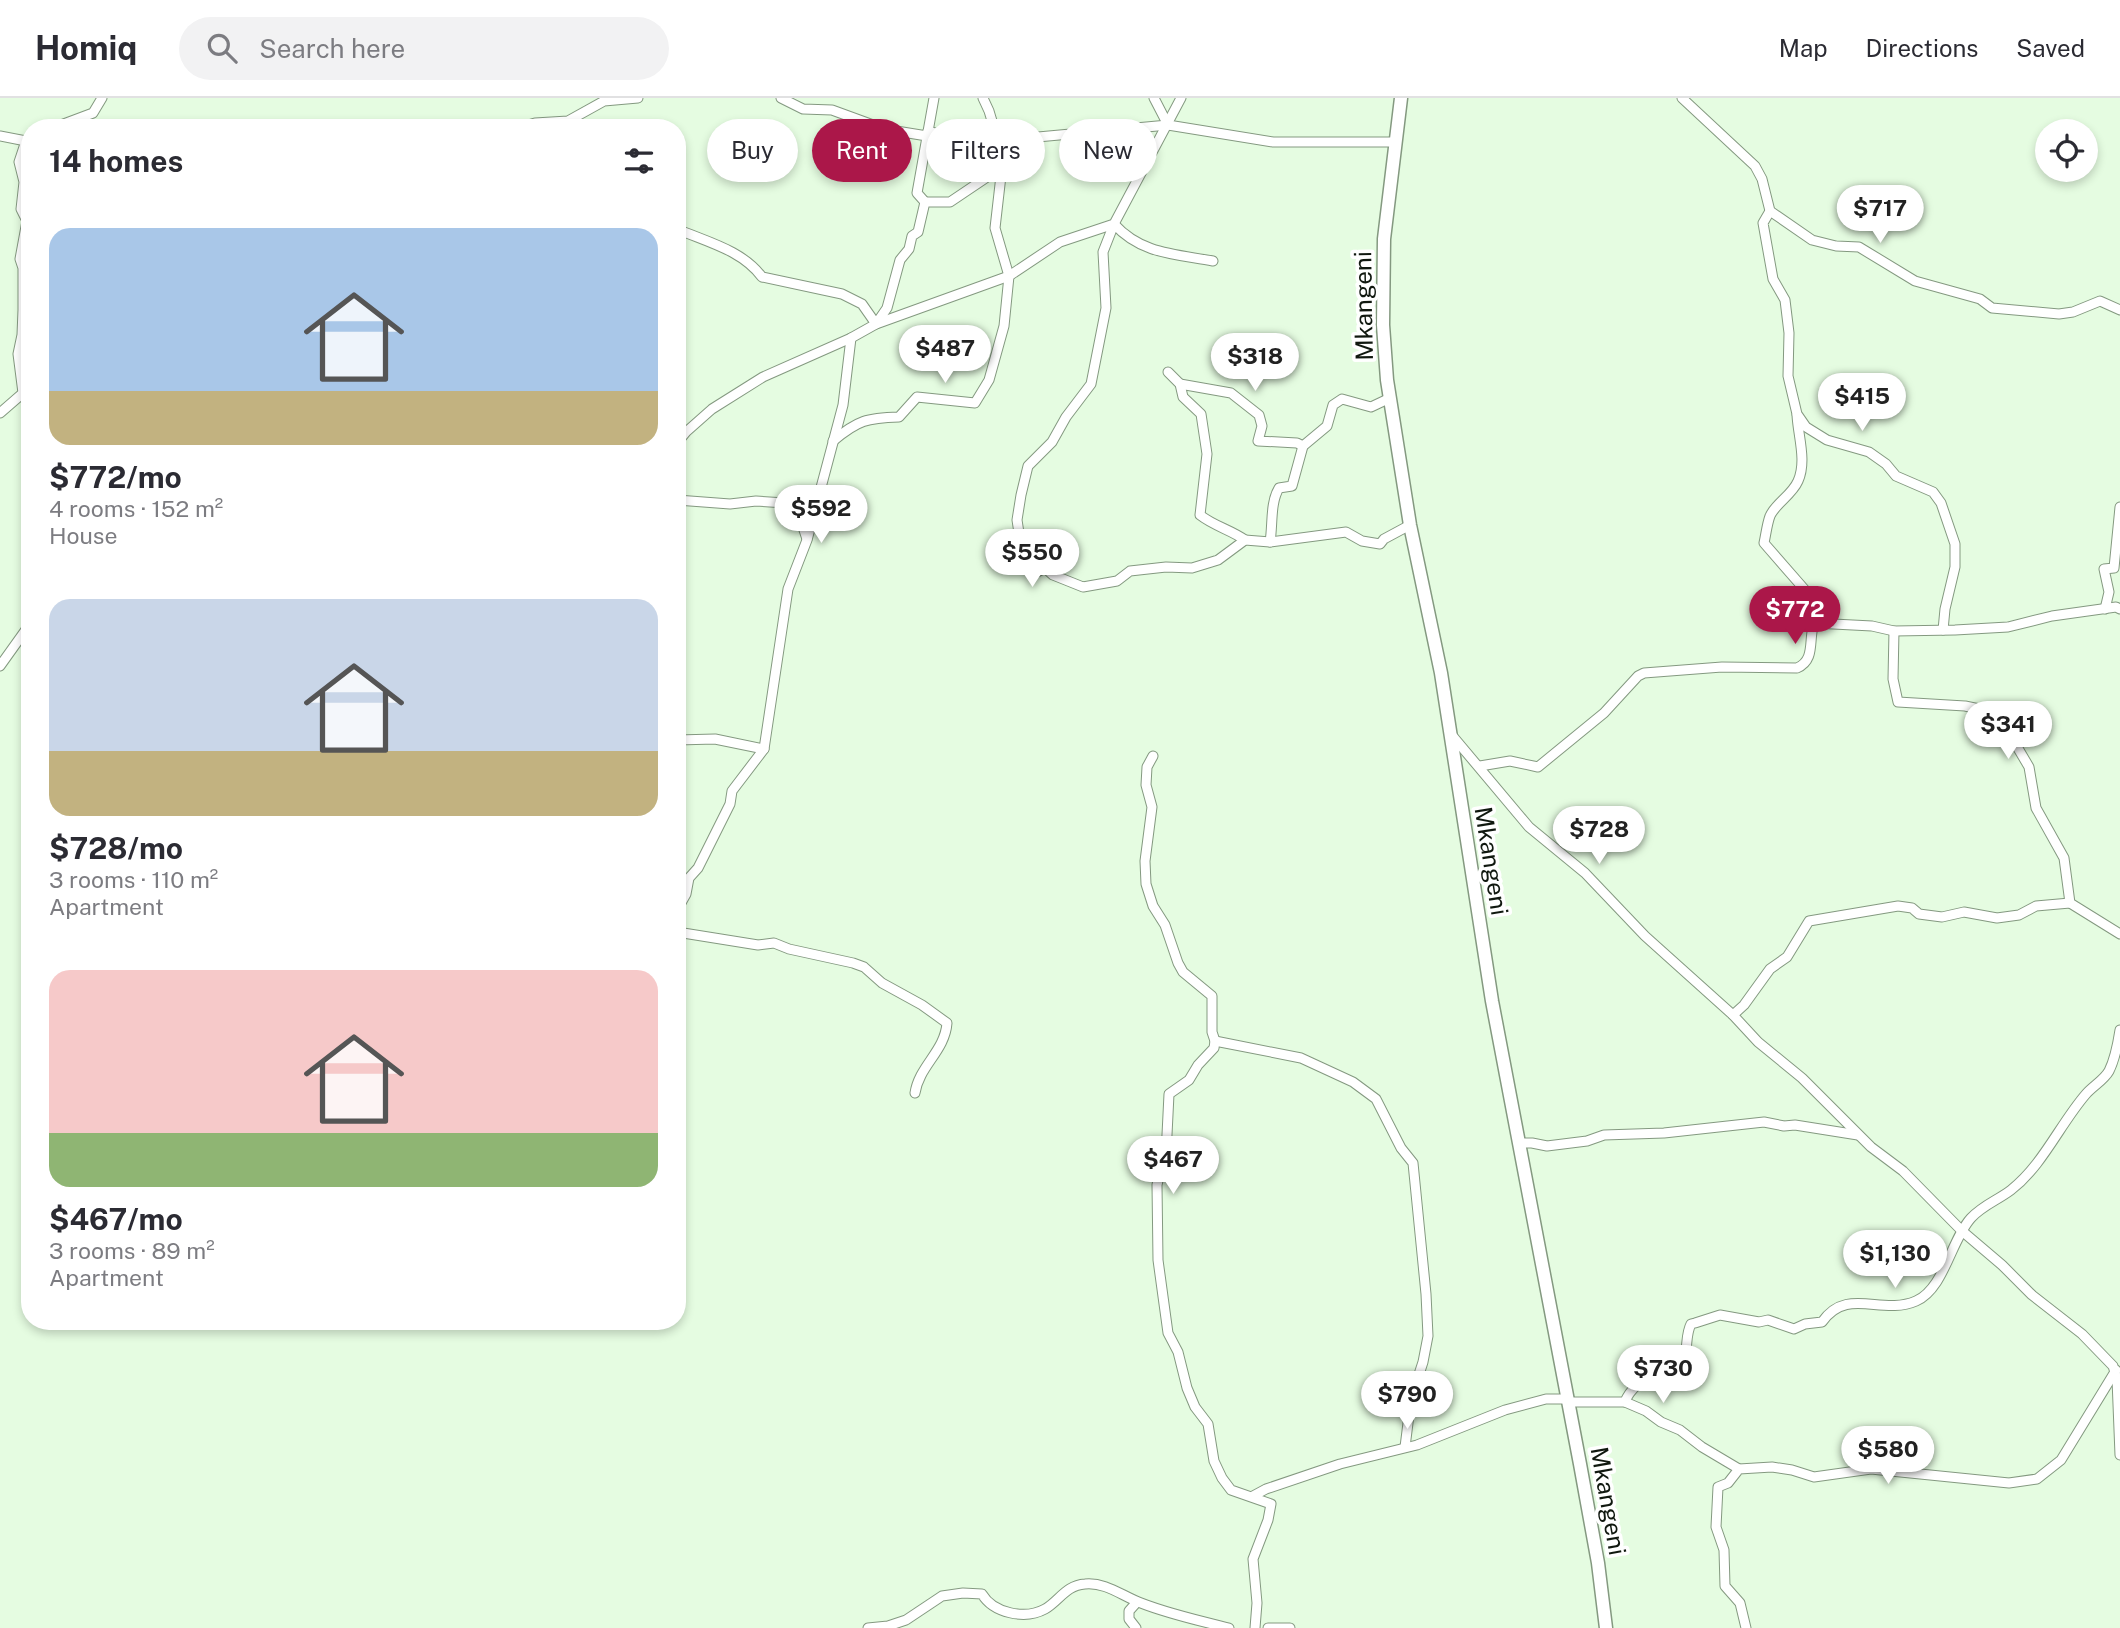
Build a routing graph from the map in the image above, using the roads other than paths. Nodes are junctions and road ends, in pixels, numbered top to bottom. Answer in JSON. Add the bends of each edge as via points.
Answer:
{"nodes":[{"id":1,"x":102,"y":98,"type":"edge"},
{"id":2,"x":638,"y":98,"type":"edge"},
{"id":3,"x":781,"y":98,"type":"edge"},
{"id":4,"x":934,"y":98,"type":"edge"},
{"id":5,"x":983,"y":98,"type":"edge"},
{"id":6,"x":1154,"y":98,"type":"edge"},
{"id":7,"x":1181,"y":98,"type":"edge"},
{"id":8,"x":1401,"y":98,"type":"edge"},
{"id":9,"x":1682,"y":98,"type":"edge"},
{"id":10,"x":604,"y":100,"type":"edge"},
{"id":11,"x":77,"y":119,"type":"edge"},
{"id":12,"x":571,"y":119,"type":"edge"},
{"id":13,"x":930,"y":119,"type":"edge"},
{"id":14,"x":991,"y":119,"type":"edge"},
{"id":15,"x":1168,"y":125,"type":"junction"},
{"id":16,"x":926,"y":133,"type":"edge"},
{"id":17,"x":1045,"y":135,"type":"edge"},
{"id":18,"x":0,"y":136,"type":"edge"},
{"id":19,"x":21,"y":139,"type":"edge"},
{"id":20,"x":926,"y":139,"type":"edge"},
{"id":21,"x":1395,"y":142,"type":"junction"},
{"id":22,"x":980,"y":182,"type":"edge"},
{"id":23,"x":1000,"y":182,"type":"edge"},
{"id":24,"x":925,"y":202,"type":"junction"},
{"id":25,"x":1770,"y":211,"type":"junction"},
{"id":26,"x":1114,"y":224,"type":"junction"},
{"id":27,"x":686,"y":233,"type":"edge"},
{"id":28,"x":1213,"y":261,"type":"dead end"},
{"id":29,"x":1009,"y":276,"type":"junction"},
{"id":30,"x":2120,"y":310,"type":"edge"},
{"id":31,"x":876,"y":324,"type":"junction"},
{"id":32,"x":851,"y":338,"type":"junction"},
{"id":33,"x":21,"y":340,"type":"edge"},
{"id":34,"x":21,"y":368,"type":"edge"},
{"id":35,"x":1168,"y":372,"type":"dead end"},
{"id":36,"x":1180,"y":384,"type":"junction"},
{"id":37,"x":21,"y":394,"type":"edge"},
{"id":38,"x":1390,"y":398,"type":"junction"},
{"id":39,"x":0,"y":413,"type":"edge"},
{"id":40,"x":1797,"y":414,"type":"junction"},
{"id":41,"x":686,"y":432,"type":"edge"},
{"id":42,"x":832,"y":442,"type":"junction"},
{"id":43,"x":1303,"y":446,"type":"junction"},
{"id":44,"x":686,"y":501,"type":"edge"},
{"id":45,"x":2120,"y":507,"type":"edge"},
{"id":46,"x":1410,"y":525,"type":"junction"},
{"id":47,"x":807,"y":540,"type":"junction"},
{"id":48,"x":1245,"y":540,"type":"junction"},
{"id":49,"x":1270,"y":542,"type":"junction"},
{"id":50,"x":2105,"y":609,"type":"junction"},
{"id":51,"x":2120,"y":609,"type":"edge"},
{"id":52,"x":1814,"y":623,"type":"junction"},
{"id":53,"x":1943,"y":630,"type":"junction"},
{"id":54,"x":1894,"y":631,"type":"junction"},
{"id":55,"x":21,"y":637,"type":"edge"},
{"id":56,"x":0,"y":666,"type":"edge"},
{"id":57,"x":1450,"y":733,"type":"junction"},
{"id":58,"x":686,"y":740,"type":"edge"},
{"id":59,"x":764,"y":748,"type":"junction"},
{"id":60,"x":1153,"y":756,"type":"dead end"},
{"id":61,"x":1480,"y":766,"type":"junction"},
{"id":62,"x":686,"y":894,"type":"edge"},
{"id":63,"x":2070,"y":903,"type":"junction"},
{"id":64,"x":686,"y":933,"type":"edge"},
{"id":65,"x":2120,"y":933,"type":"edge"},
{"id":66,"x":1733,"y":1015,"type":"junction"},
{"id":67,"x":2120,"y":1030,"type":"edge"},
{"id":68,"x":1215,"y":1041,"type":"junction"},
{"id":69,"x":915,"y":1093,"type":"dead end"},
{"id":70,"x":1859,"y":1135,"type":"junction"},
{"id":71,"x":1519,"y":1143,"type":"junction"},
{"id":72,"x":1962,"y":1231,"type":"junction"},
{"id":73,"x":2116,"y":1370,"type":"junction"},
{"id":74,"x":1568,"y":1400,"type":"junction"},
{"id":75,"x":1625,"y":1402,"type":"junction"},
{"id":76,"x":1405,"y":1447,"type":"junction"},
{"id":77,"x":2120,"y":1455,"type":"edge"},
{"id":78,"x":1739,"y":1469,"type":"junction"},
{"id":79,"x":1254,"y":1496,"type":"junction"},
{"id":80,"x":1137,"y":1602,"type":"junction"},
{"id":81,"x":868,"y":1628,"type":"edge"},
{"id":82,"x":1136,"y":1628,"type":"edge"},
{"id":83,"x":1229,"y":1628,"type":"edge"},
{"id":84,"x":1255,"y":1628,"type":"edge"},
{"id":85,"x":1268,"y":1628,"type":"edge"},
{"id":86,"x":1290,"y":1628,"type":"edge"},
{"id":87,"x":1606,"y":1628,"type":"edge"},
{"id":88,"x":1746,"y":1628,"type":"edge"}],
"edges":[{"from":1,"to":11,"type":"street","via":[[93,113]]},
{"from":2,"to":10,"type":"street"},
{"from":3,"to":16,"type":"street","via":[[884,129]]},
{"from":4,"to":13,"type":"street"},
{"from":5,"to":14,"type":"street"},
{"from":6,"to":15,"type":"street"},
{"from":7,"to":15,"type":"street"},
{"from":8,"to":21,"type":"street","name":"Mkangeni"},
{"from":9,"to":25,"type":"street","via":[[1755,166]]},
{"from":10,"to":12,"type":"street"},
{"from":15,"to":17,"type":"street"},
{"from":15,"to":21,"type":"street","via":[[1273,142]]},
{"from":15,"to":26,"type":"street"},
{"from":18,"to":19,"type":"street"},
{"from":20,"to":24,"type":"street","via":[[917,193]]},
{"from":21,"to":38,"type":"street","name":"Mkangeni","via":[[1384,239],[1383,325]]},
{"from":22,"to":24,"type":"street","via":[[950,202]]},
{"from":23,"to":29,"type":"street","via":[[995,228]]},
{"from":24,"to":31,"type":"street","via":[[918,232],[900,260],[887,308]]},
{"from":25,"to":30,"type":"street","via":[[1812,240],[1859,247],[1915,281],[1972,296],[1992,308],[2059,314],[2100,301]]},
{"from":25,"to":40,"type":"street","via":[[1763,223],[1773,279],[1785,300],[1788,376]]},
{"from":26,"to":28,"type":"street","via":[[1127,239],[1150,250]]},
{"from":26,"to":29,"type":"street","via":[[1060,242]]},
{"from":26,"to":48,"type":"street","via":[[1103,252],[1106,307],[1091,384],[1052,442],[1028,466],[1021,495],[1017,520],[1033,574],[1045,568],[1083,587],[1117,581],[1130,571],[1192,568],[1218,560]]},
{"from":27,"to":31,"type":"street","via":[[741,256],[762,277],[842,294],[862,304]]},
{"from":29,"to":31,"type":"street"},
{"from":29,"to":42,"type":"street","via":[[1004,326],[989,380],[975,403],[917,397],[899,417],[851,425]]},
{"from":31,"to":32,"type":"street"},
{"from":32,"to":41,"type":"street","via":[[763,377],[712,409]]},
{"from":32,"to":42,"type":"street","via":[[843,405]]},
{"from":33,"to":34,"type":"street"},
{"from":35,"to":36,"type":"street"},
{"from":36,"to":43,"type":"street","via":[[1231,393],[1259,415],[1258,441]]},
{"from":36,"to":48,"type":"street","via":[[1183,397],[1200,414],[1208,454],[1200,515]]},
{"from":37,"to":39,"type":"street"},
{"from":38,"to":43,"type":"street","via":[[1371,407],[1342,399],[1333,405],[1327,426]]},
{"from":38,"to":46,"type":"street","name":"Mkangeni"},
{"from":40,"to":52,"type":"street","via":[[1801,471],[1787,499],[1771,514],[1764,543],[1805,590]]},
{"from":40,"to":53,"type":"street","via":[[1806,427],[1827,440],[1869,452],[1896,477],[1933,492],[1955,544]]},
{"from":42,"to":47,"type":"street"},
{"from":43,"to":49,"type":"street","via":[[1292,486],[1279,488],[1274,497]]},
{"from":44,"to":47,"type":"street","via":[[785,503],[798,512]]},
{"from":45,"to":50,"type":"street","via":[[2114,568],[2104,569],[2109,592]]},
{"from":46,"to":49,"type":"street","via":[[1380,544],[1346,533]]},
{"from":46,"to":57,"type":"street","name":"Mkangeni"},
{"from":47,"to":59,"type":"street","via":[[788,589]]},
{"from":48,"to":49,"type":"street"},
{"from":50,"to":51,"type":"street"},
{"from":50,"to":53,"type":"street","via":[[2008,627]]},
{"from":52,"to":54,"type":"street"},
{"from":52,"to":61,"type":"street","via":[[1810,655],[1802,666],[1650,671],[1638,676],[1604,713],[1538,767],[1510,761]]},
{"from":53,"to":54,"type":"street"},
{"from":54,"to":63,"type":"street","via":[[1898,702],[1965,706],[1999,716],[2029,766],[2036,808],[2064,858]]},
{"from":55,"to":56,"type":"street"},
{"from":57,"to":61,"type":"street"},
{"from":57,"to":71,"type":"street","name":"Mkangeni"},
{"from":58,"to":59,"type":"street","via":[[715,739]]},
{"from":59,"to":62,"type":"street","via":[[732,791],[730,804],[689,878]]},
{"from":60,"to":68,"type":"street","via":[[1147,766],[1152,807],[1146,884],[1183,972],[1212,996]]},
{"from":61,"to":66,"type":"street","via":[[1529,827],[1585,873],[1645,936]]},
{"from":63,"to":65,"type":"street"},
{"from":63,"to":66,"type":"street","via":[[2036,906],[2019,915],[1997,918],[1964,912],[1942,917],[1898,906],[1809,921],[1787,957],[1770,969]]},
{"from":64,"to":69,"type":"street","via":[[774,943],[853,963],[922,1005],[947,1023],[946,1036],[917,1078]]},
{"from":66,"to":70,"type":"street"},
{"from":67,"to":72,"type":"street","via":[[2109,1072],[2086,1094],[2029,1172],[2011,1191],[1970,1219]]},
{"from":68,"to":76,"type":"street","via":[[1301,1058],[1353,1082],[1376,1099],[1413,1163],[1428,1336],[1411,1399]]},
{"from":68,"to":79,"type":"street","via":[[1189,1080],[1169,1094],[1166,1155],[1157,1185],[1158,1260],[1168,1333],[1195,1407],[1208,1424],[1214,1461],[1231,1490]]},
{"from":70,"to":71,"type":"street","via":[[1764,1122],[1604,1135],[1547,1146]]},
{"from":70,"to":72,"type":"street","via":[[1903,1171]]},
{"from":71,"to":74,"type":"street","name":"Mkangeni"},
{"from":72,"to":73,"type":"street","via":[[2087,1339]]},
{"from":72,"to":75,"type":"street","via":[[1933,1286],[1916,1301],[1886,1306],[1840,1304],[1822,1322],[1794,1329],[1768,1320],[1720,1315],[1695,1322],[1687,1331],[1681,1364],[1648,1376]]},
{"from":73,"to":77,"type":"street"},
{"from":73,"to":78,"type":"street","via":[[2061,1460],[2037,1479],[2009,1483],[1871,1469],[1814,1477],[1772,1467]]},
{"from":74,"to":75,"type":"street"},
{"from":74,"to":76,"type":"street","via":[[1546,1399],[1505,1410]]},
{"from":74,"to":87,"type":"street","name":"Mkangeni"},
{"from":75,"to":78,"type":"street","via":[[1680,1430]]},
{"from":76,"to":79,"type":"street","via":[[1340,1464]]},
{"from":78,"to":88,"type":"street","via":[[1728,1483],[1717,1487],[1716,1527],[1724,1550],[1725,1586],[1740,1603]]},
{"from":79,"to":84,"type":"street","via":[[1271,1504],[1253,1559]]},
{"from":80,"to":81,"type":"street","via":[[1107,1587],[1084,1584],[1067,1589],[1043,1610],[1010,1612],[1000,1611],[982,1594],[963,1593],[942,1596],[906,1620]]},
{"from":80,"to":82,"type":"street","via":[[1129,1611]]},
{"from":80,"to":83,"type":"street"},
{"from":85,"to":86,"type":"street"}]}
